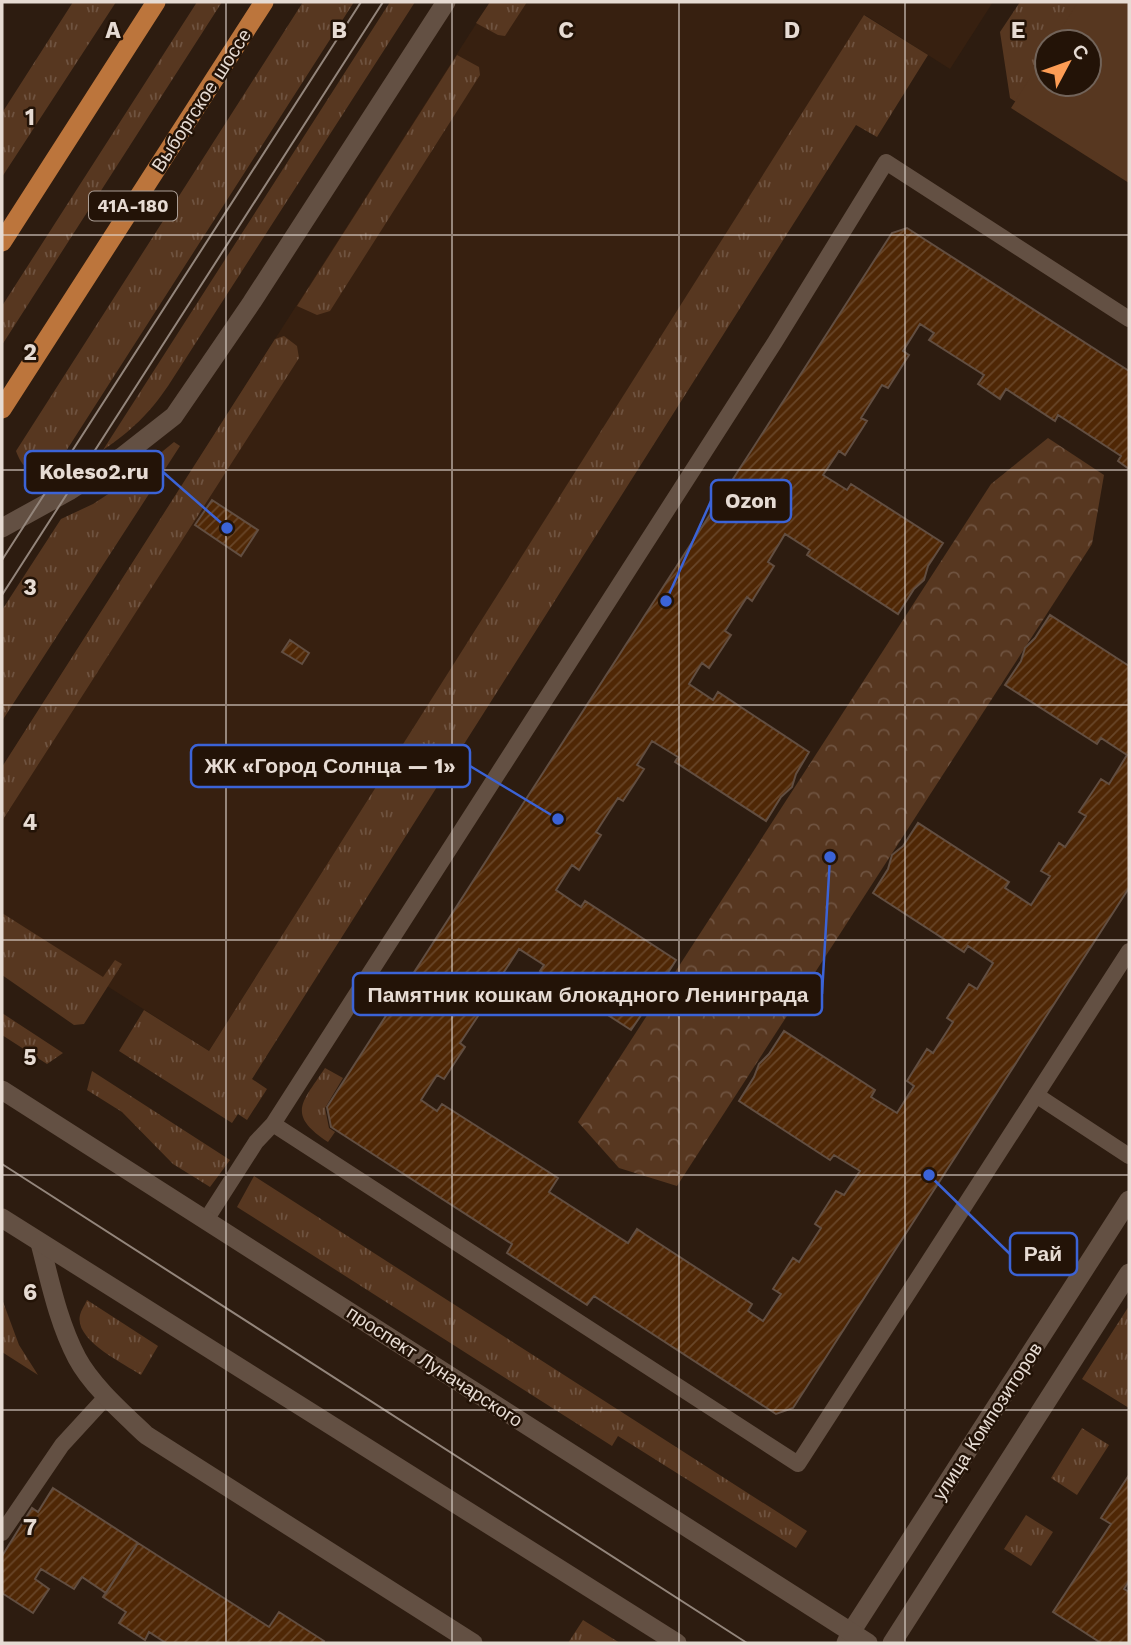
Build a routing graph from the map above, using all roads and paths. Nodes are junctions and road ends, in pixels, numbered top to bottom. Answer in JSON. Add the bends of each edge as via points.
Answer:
{"nodes":[{"id":1,"x":156,"y":2,"type":"edge"},
{"id":2,"x":264,"y":2,"type":"edge"},
{"id":3,"x":446,"y":2,"type":"edge"},
{"id":4,"x":2,"y":242,"type":"edge"},
{"id":5,"x":1129,"y":319,"type":"edge"},
{"id":6,"x":2,"y":409,"type":"edge"},
{"id":7,"x":2,"y":528,"type":"edge"},
{"id":8,"x":1129,"y":951,"type":"edge"},
{"id":9,"x":2,"y":1090,"type":"edge"},
{"id":10,"x":1036,"y":1095,"type":"junction"},
{"id":11,"x":273,"y":1124,"type":"junction"},
{"id":12,"x":1129,"y":1156,"type":"edge"},
{"id":13,"x":1129,"y":1200,"type":"edge"},
{"id":14,"x":2,"y":1218,"type":"edge"},
{"id":15,"x":206,"y":1220,"type":"junction"},
{"id":16,"x":40,"y":1243,"type":"junction"},
{"id":17,"x":1129,"y":1273,"type":"edge"},
{"id":18,"x":107,"y":1396,"type":"junction"},
{"id":19,"x":2,"y":1533,"type":"edge"},
{"id":20,"x":848,"y":1638,"type":"edge"},
{"id":21,"x":473,"y":1643,"type":"edge"},
{"id":22,"x":677,"y":1643,"type":"edge"},
{"id":23,"x":868,"y":1643,"type":"edge"},
{"id":24,"x":892,"y":1643,"type":"edge"}],
"edges":[{"from":1,"to":4,"type":"main road"},
{"from":2,"to":6,"type":"main road","name":"Выборгское шоссе","number":"41А-180"},
{"from":3,"to":7,"type":"street","via":[[174,416],[69,491]]},
{"from":5,"to":11,"type":"lane","via":[[886,162]]},
{"from":8,"to":10,"type":"lane"},
{"from":9,"to":15,"type":"street","name":"проспект Луначарского"},
{"from":10,"to":11,"type":"lane","via":[[797,1464]]},
{"from":10,"to":12,"type":"lane"},
{"from":11,"to":15,"type":"lane","via":[[256,1142]]},
{"from":13,"to":20,"type":"street","name":"улица Композиторов"},
{"from":14,"to":16,"type":"street"},
{"from":15,"to":20,"type":"street","name":"проспект Луначарского"},
{"from":16,"to":18,"type":"street","via":[[60,1317],[78,1359]]},
{"from":16,"to":22,"type":"street"},
{"from":17,"to":24,"type":"street","name":"улица Композиторов"},
{"from":18,"to":19,"type":"lane","via":[[62,1445]]},
{"from":18,"to":21,"type":"street","via":[[146,1436]]},
{"from":20,"to":23,"type":"street","name":"проспект Луначарского"}]}
